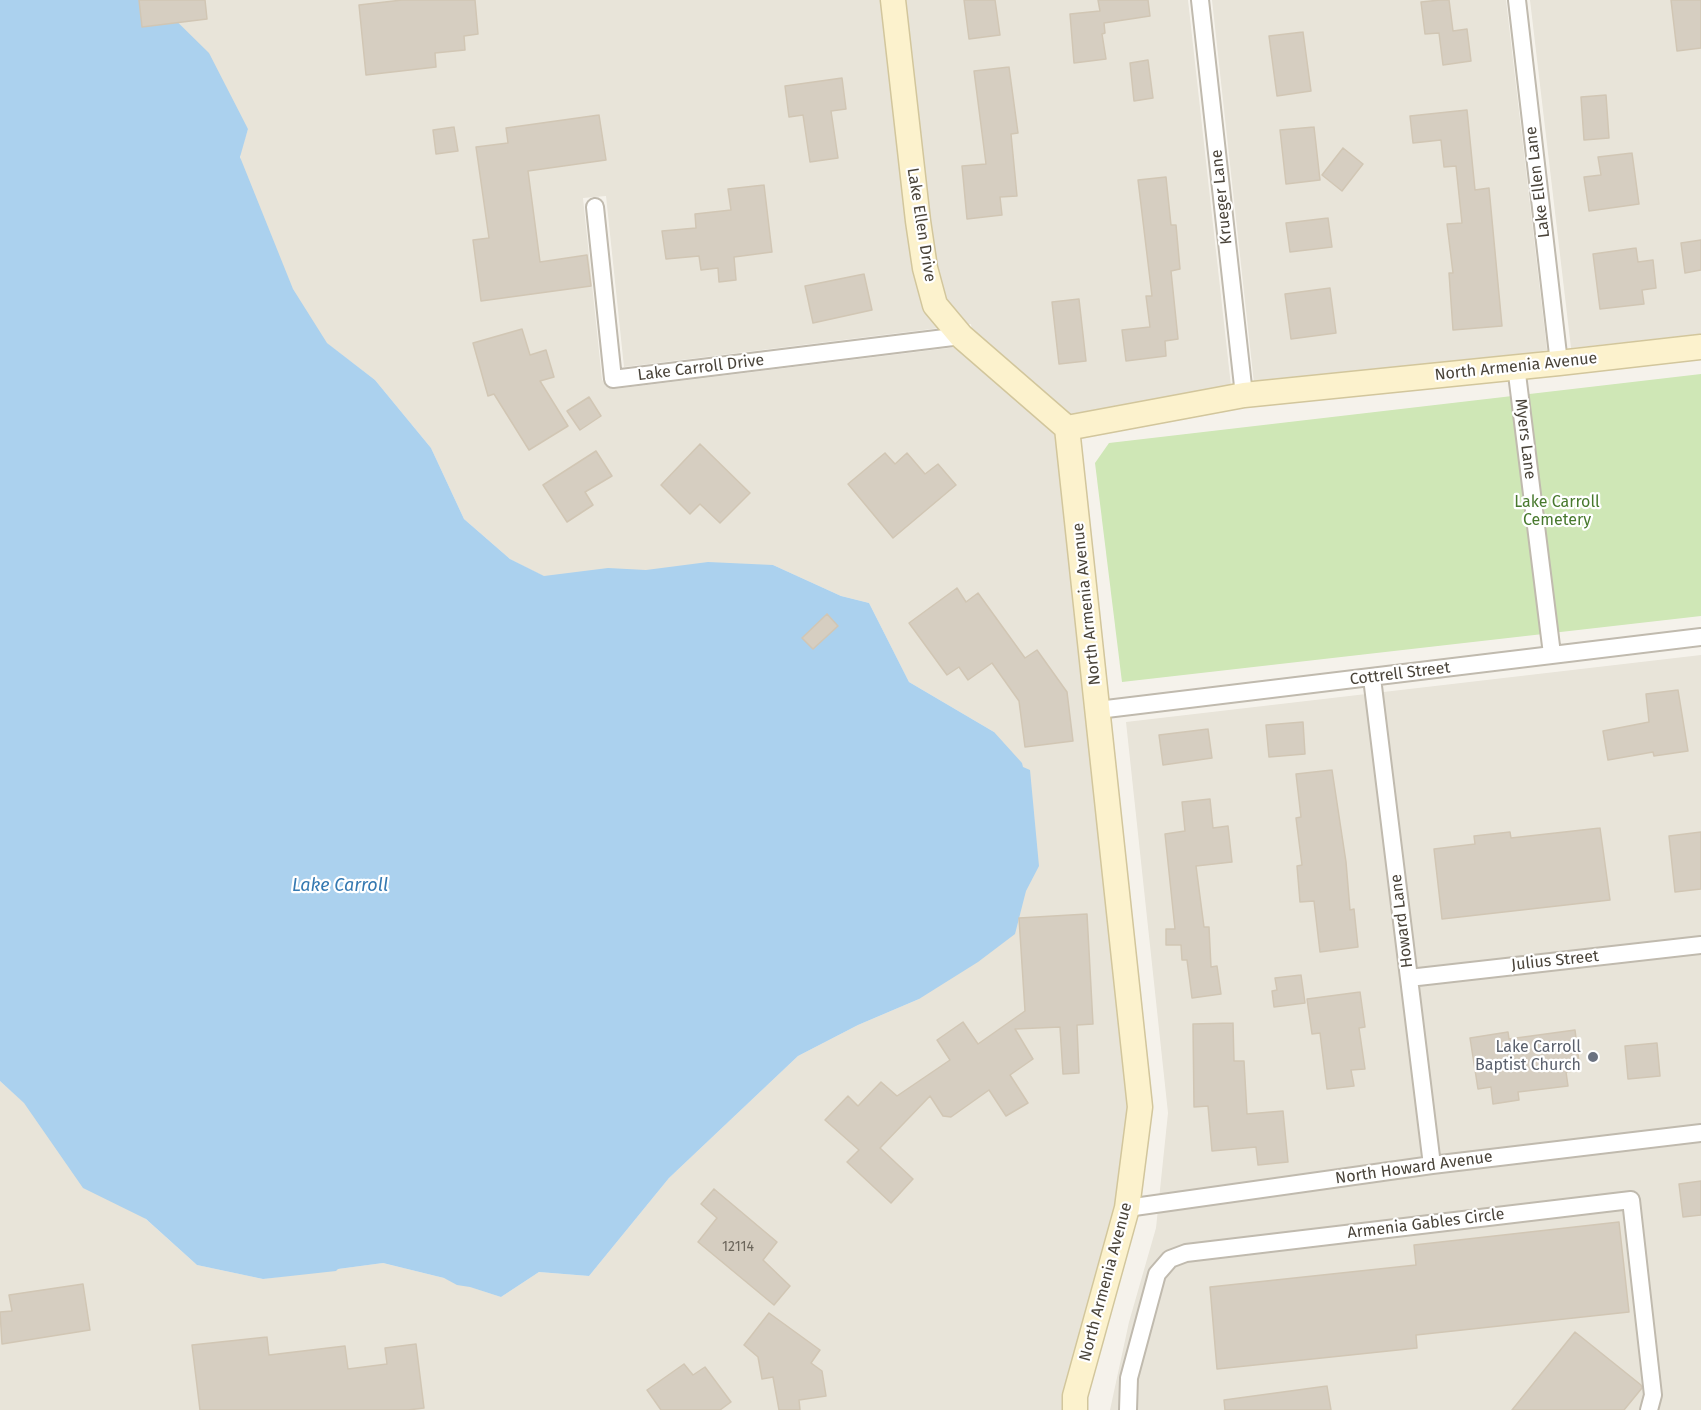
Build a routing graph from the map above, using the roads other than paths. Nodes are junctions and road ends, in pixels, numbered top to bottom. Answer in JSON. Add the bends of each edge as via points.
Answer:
{"nodes":[{"id":1,"x":893,"y":0,"type":"edge"},
{"id":2,"x":1200,"y":0,"type":"edge"},
{"id":3,"x":1517,"y":0,"type":"edge"},
{"id":4,"x":595,"y":207,"type":"dead end"},
{"id":5,"x":961,"y":336,"type":"junction"},
{"id":6,"x":1701,"y":347,"type":"edge"},
{"id":7,"x":1559,"y":363,"type":"junction"},
{"id":8,"x":1516,"y":366,"type":"junction"},
{"id":9,"x":1244,"y":395,"type":"junction"},
{"id":10,"x":1067,"y":428,"type":"junction"},
{"id":11,"x":1701,"y":637,"type":"edge"},
{"id":12,"x":1552,"y":654,"type":"junction"},
{"id":13,"x":1372,"y":678,"type":"junction"},
{"id":14,"x":1098,"y":710,"type":"junction"},
{"id":15,"x":1701,"y":945,"type":"edge"},
{"id":16,"x":1409,"y":978,"type":"junction"},
{"id":17,"x":1701,"y":1133,"type":"edge"},
{"id":18,"x":1432,"y":1165,"type":"junction"},
{"id":19,"x":1127,"y":1208,"type":"junction"},
{"id":20,"x":1075,"y":1410,"type":"edge"},
{"id":21,"x":1128,"y":1410,"type":"edge"},
{"id":22,"x":1650,"y":1410,"type":"edge"}],
"edges":[{"from":1,"to":5,"type":"main road","name":"Lake Ellen Drive","via":[[925,268],[935,305]]},
{"from":2,"to":9,"type":"street","name":"Krueger Lane"},
{"from":3,"to":7,"type":"street","name":"Lake Ellen Lane"},
{"from":4,"to":5,"type":"street","name":"Lake Carroll Drive","via":[[613,379]]},
{"from":5,"to":10,"type":"main road","name":"Lake Ellen Drive"},
{"from":6,"to":7,"type":"main road","name":"North Armenia Avenue"},
{"from":7,"to":8,"type":"main road","name":"North Armenia Avenue"},
{"from":8,"to":9,"type":"main road","name":"North Armenia Avenue"},
{"from":8,"to":12,"type":"street","name":"Myers Lane"},
{"from":9,"to":10,"type":"main road","name":"North Armenia Avenue"},
{"from":10,"to":14,"type":"main road","name":"North Armenia Avenue"},
{"from":11,"to":12,"type":"street","name":"Cottrell Street"},
{"from":12,"to":13,"type":"street","name":"Cottrell Street"},
{"from":13,"to":14,"type":"street","name":"Cottrell Street"},
{"from":13,"to":16,"type":"street","name":"Howard Lane"},
{"from":14,"to":19,"type":"main road","name":"North Armenia Avenue","via":[[1140,1107]]},
{"from":15,"to":16,"type":"street","name":"Julius Street"},
{"from":16,"to":18,"type":"street","name":"Howard Lane"},
{"from":17,"to":18,"type":"street","name":"North Howard Avenue"},
{"from":18,"to":19,"type":"street","name":"North Howard Avenue"},
{"from":19,"to":20,"type":"main road","name":"North Armenia Avenue","via":[[1075,1396]]},
{"from":21,"to":22,"type":"street","name":"Armenia Gables Circle","via":[[1129,1378],[1157,1274],[1170,1258],[1631,1200],[1653,1395]]}]}
